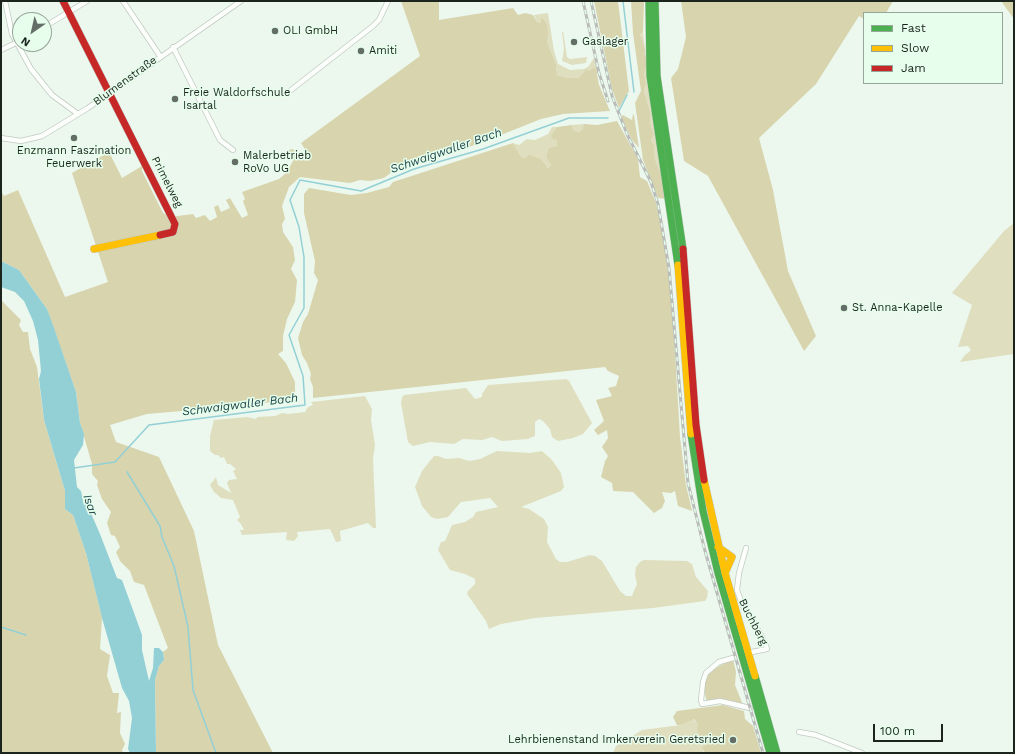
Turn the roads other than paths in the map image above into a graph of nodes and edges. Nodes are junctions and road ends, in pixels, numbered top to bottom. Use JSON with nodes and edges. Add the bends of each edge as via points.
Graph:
{"nodes":[{"id":1,"x":5,"y":1,"type":"edge"},
{"id":2,"x":63,"y":1,"type":"edge"},
{"id":3,"x":87,"y":1,"type":"edge"},
{"id":4,"x":123,"y":1,"type":"edge"},
{"id":5,"x":241,"y":1,"type":"edge"},
{"id":6,"x":388,"y":1,"type":"edge"},
{"id":7,"x":649,"y":1,"type":"edge"},
{"id":8,"x":655,"y":1,"type":"edge"},
{"id":9,"x":68,"y":12,"type":"junction"},
{"id":10,"x":52,"y":22,"type":"edge"},
{"id":11,"x":12,"y":34,"type":"edge"},
{"id":12,"x":12,"y":45,"type":"edge"},
{"id":13,"x":173,"y":47,"type":"junction"},
{"id":14,"x":1,"y":50,"type":"edge"},
{"id":15,"x":24,"y":52,"type":"edge"},
{"id":16,"x":160,"y":56,"type":"junction"},
{"id":17,"x":291,"y":90,"type":"dead end"},
{"id":18,"x":109,"y":93,"type":"junction"},
{"id":19,"x":78,"y":114,"type":"junction"},
{"id":20,"x":1,"y":138,"type":"edge"},
{"id":21,"x":233,"y":150,"type":"dead end"},
{"id":22,"x":94,"y":249,"type":"dead end"},
{"id":23,"x":718,"y":547,"type":"junction"},
{"id":24,"x":746,"y":548,"type":"dead end"},
{"id":25,"x":732,"y":557,"type":"junction"},
{"id":26,"x":742,"y":558,"type":"junction"},
{"id":27,"x":725,"y":573,"type":"junction"},
{"id":28,"x":752,"y":652,"type":"dead end"},
{"id":29,"x":733,"y":658,"type":"dead end"},
{"id":30,"x":755,"y":699,"type":"junction"},
{"id":31,"x":750,"y":708,"type":"junction"},
{"id":32,"x":760,"y":718,"type":"junction"},
{"id":33,"x":799,"y":732,"type":"dead end"},
{"id":34,"x":770,"y":753,"type":"edge"},
{"id":35,"x":777,"y":753,"type":"edge"},
{"id":36,"x":862,"y":753,"type":"edge"}],
"edges":[{"from":1,"to":11,"type":"street"},
{"from":2,"to":9,"type":"main road"},
{"from":3,"to":9,"type":"street"},
{"from":4,"to":16,"type":"street"},
{"from":5,"to":13,"type":"street","name":"Blumenstraße"},
{"from":6,"to":17,"type":"street","via":[[373,26]]},
{"from":7,"to":30,"type":"main road","via":[[650,76],[677,254],[690,427],[696,471],[718,573]]},
{"from":8,"to":23,"type":"main road","via":[[657,76],[684,254],[696,424],[707,497]]},
{"from":9,"to":10,"type":"street"},
{"from":9,"to":18,"type":"main road"},
{"from":12,"to":14,"type":"street"},
{"from":13,"to":16,"type":"street","name":"Blumenstraße"},
{"from":13,"to":21,"type":"street","via":[[220,140]]},
{"from":15,"to":19,"type":"street","via":[[36,78],[56,99]]},
{"from":16,"to":18,"type":"street","name":"Blumenstraße"},
{"from":18,"to":19,"type":"street","name":"Blumenstraße"},
{"from":18,"to":22,"type":"main road","name":"Primelweg","via":[[175,221],[175,229],[166,234]]},
{"from":19,"to":20,"type":"street","name":"Blumenstraße","via":[[36,138],[21,142]]},
{"from":23,"to":25,"type":"main road"},
{"from":23,"to":27,"type":"main road"},
{"from":24,"to":26,"type":"street","name":"Buchberg"},
{"from":25,"to":26,"type":"street"},
{"from":25,"to":27,"type":"main road"},
{"from":26,"to":28,"type":"street","name":"Buchberg","via":[[737,590],[767,649]]},
{"from":27,"to":35,"type":"main road"},
{"from":29,"to":31,"type":"street","via":[[719,662],[706,673],[702,704],[720,701]]},
{"from":30,"to":31,"type":"main road"},
{"from":30,"to":32,"type":"main road"},
{"from":31,"to":32,"type":"main road"},
{"from":32,"to":34,"type":"main road"},
{"from":33,"to":36,"type":"street","via":[[816,734]]}]}
